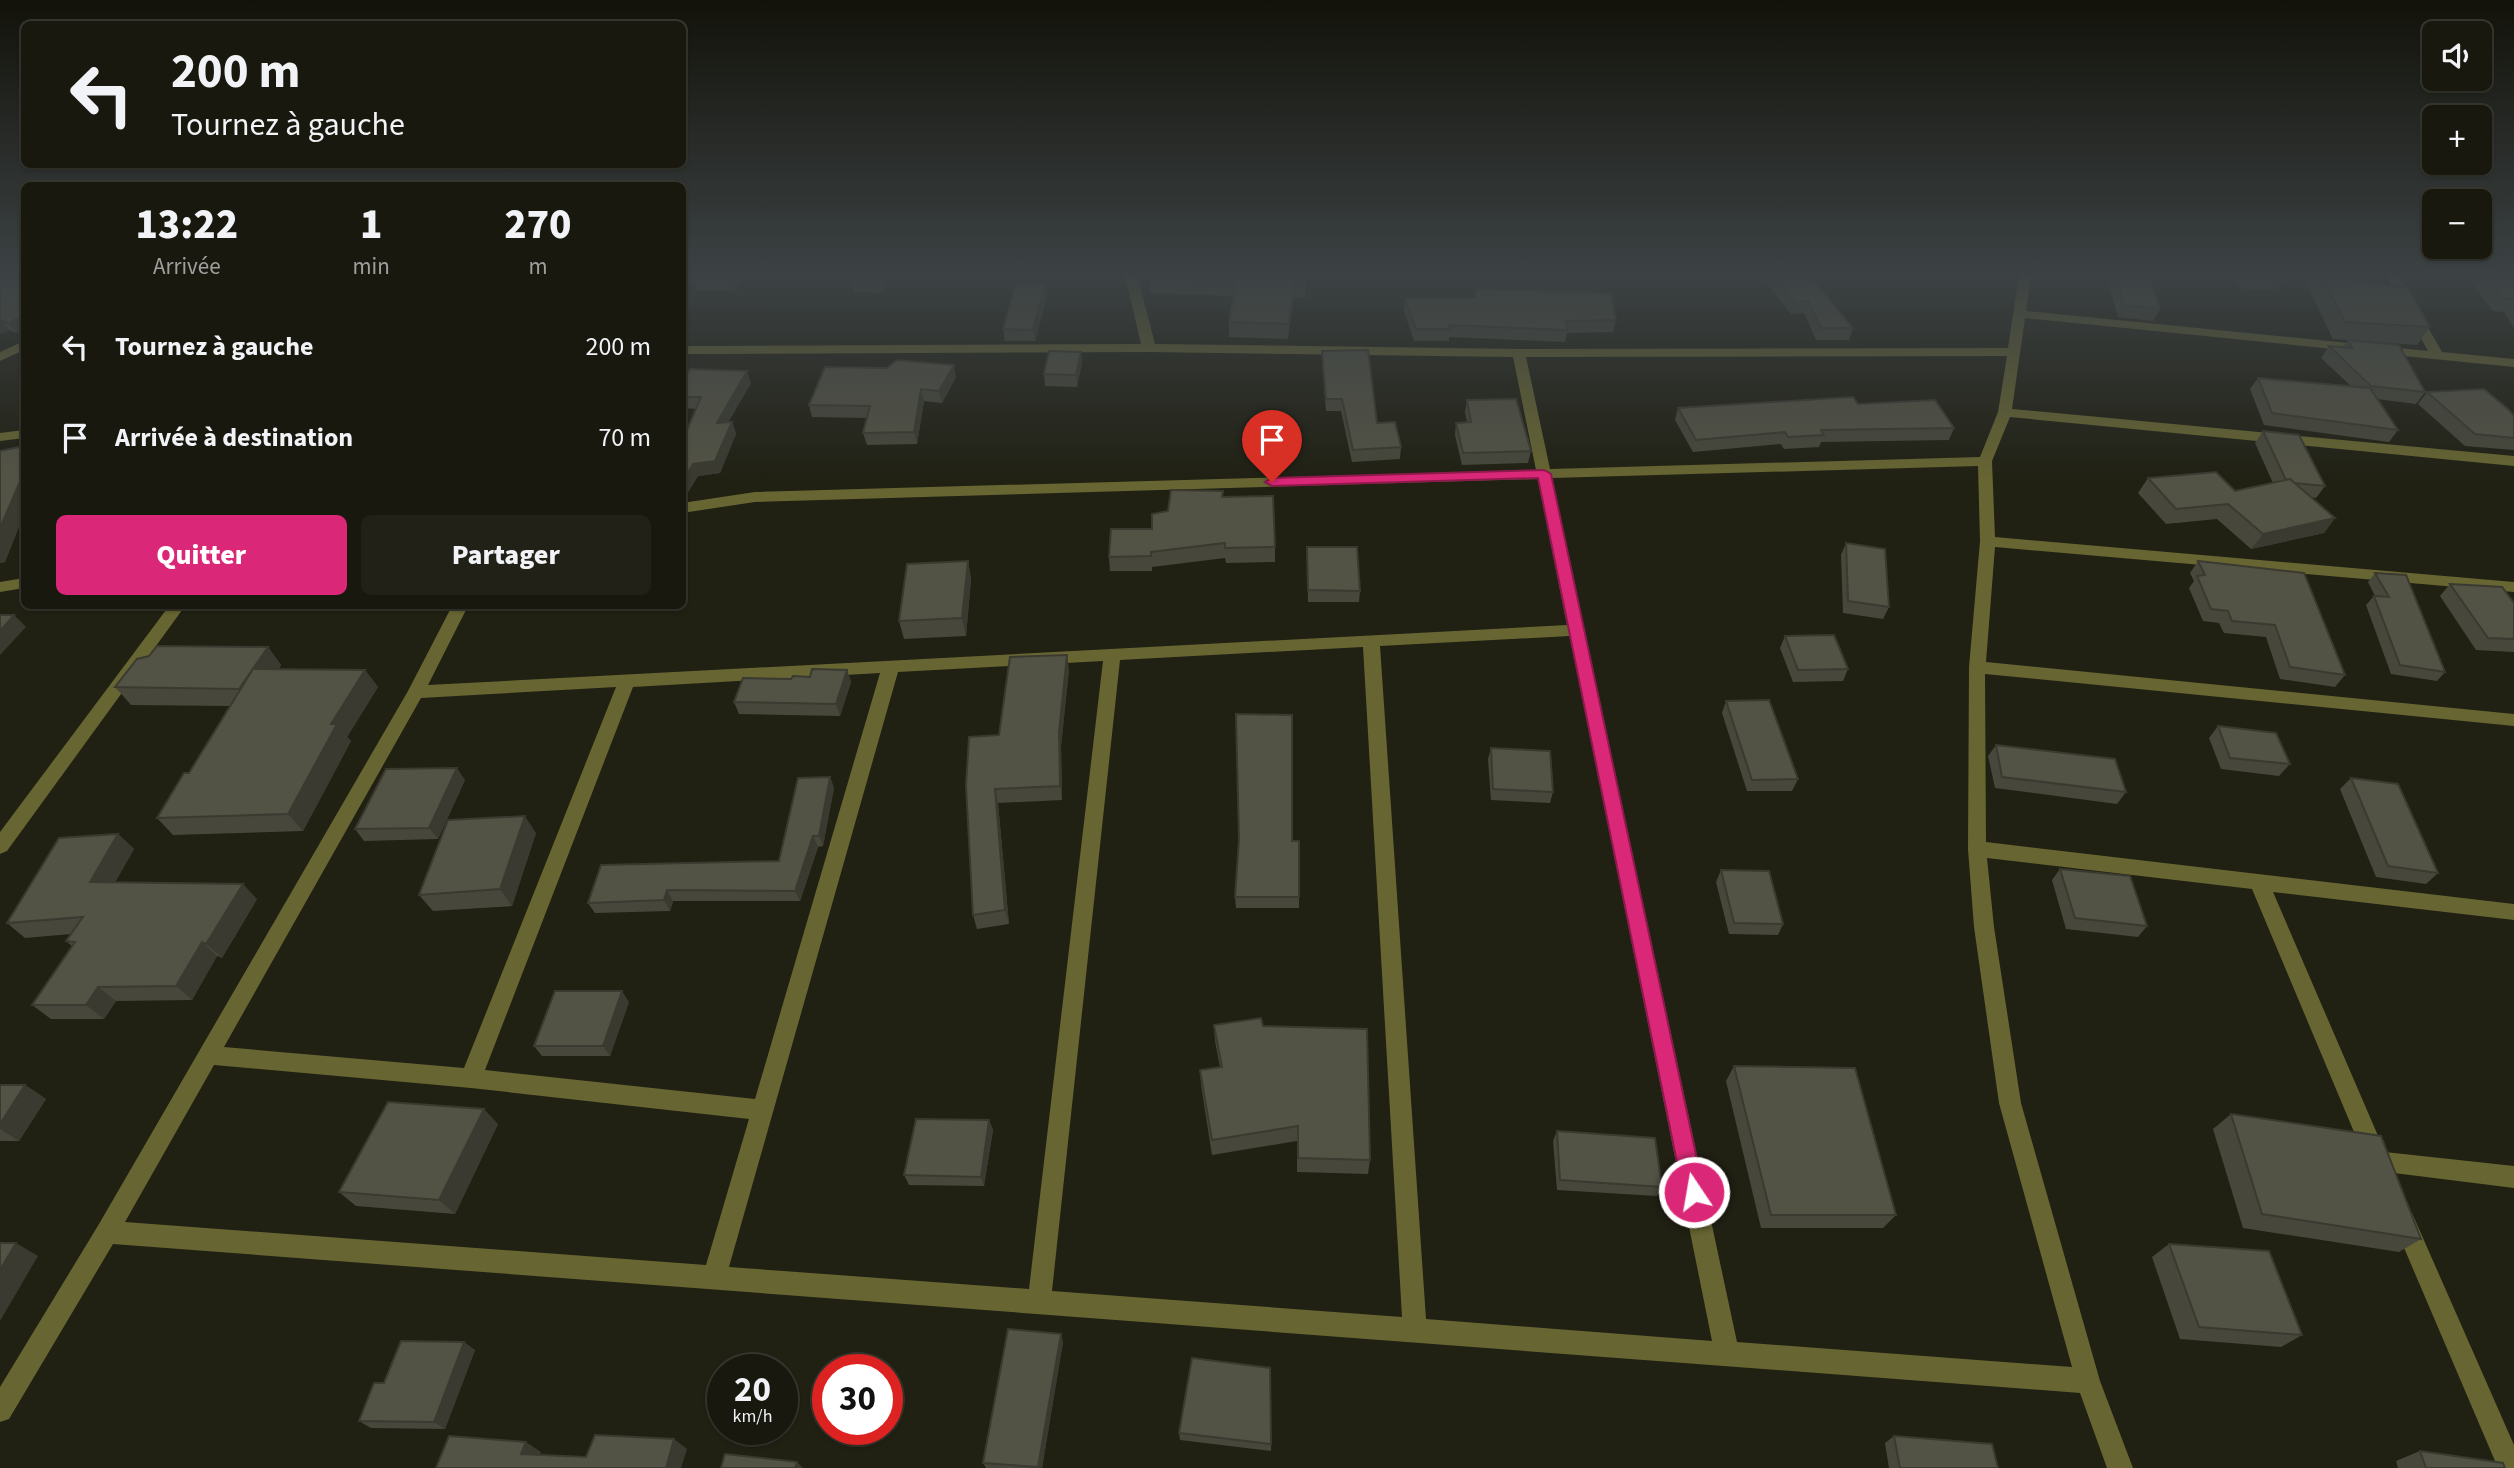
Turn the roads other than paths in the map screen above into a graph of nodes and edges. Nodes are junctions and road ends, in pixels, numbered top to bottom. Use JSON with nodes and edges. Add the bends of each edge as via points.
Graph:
{"nodes":[{"id":1,"x":1148,"y":344,"type":"edge"},
{"id":2,"x":2015,"y":344,"type":"edge"},
{"id":3,"x":2314,"y":344,"type":"edge"},
{"id":4,"x":2431,"y":344,"type":"edge"},
{"id":5,"x":21,"y":346,"type":"edge"},
{"id":6,"x":1149,"y":348,"type":"junction"},
{"id":7,"x":686,"y":350,"type":"edge"},
{"id":8,"x":2014,"y":352,"type":"junction"},
{"id":9,"x":1519,"y":353,"type":"junction"},
{"id":10,"x":0,"y":356,"type":"edge"},
{"id":11,"x":2438,"y":356,"type":"junction"},
{"id":12,"x":2514,"y":363,"type":"edge"},
{"id":13,"x":2005,"y":412,"type":"junction"},
{"id":14,"x":21,"y":434,"type":"edge"},
{"id":15,"x":0,"y":437,"type":"edge"},
{"id":16,"x":1985,"y":461,"type":"junction"},
{"id":17,"x":2514,"y":461,"type":"edge"},
{"id":18,"x":1544,"y":474,"type":"junction"},
{"id":19,"x":686,"y":508,"type":"edge"},
{"id":20,"x":1988,"y":541,"type":"junction"},
{"id":21,"x":21,"y":584,"type":"edge"},
{"id":22,"x":0,"y":587,"type":"edge"},
{"id":23,"x":2514,"y":587,"type":"edge"},
{"id":24,"x":175,"y":609,"type":"edge"},
{"id":25,"x":458,"y":609,"type":"edge"},
{"id":26,"x":1577,"y":630,"type":"junction"},
{"id":27,"x":1371,"y":641,"type":"junction"},
{"id":28,"x":1112,"y":655,"type":"junction"},
{"id":29,"x":891,"y":666,"type":"junction"},
{"id":30,"x":1977,"y":667,"type":"junction"},
{"id":31,"x":626,"y":681,"type":"junction"},
{"id":32,"x":416,"y":692,"type":"junction"},
{"id":33,"x":2514,"y":720,"type":"edge"},
{"id":34,"x":0,"y":846,"type":"edge"},
{"id":35,"x":1977,"y":849,"type":"junction"},
{"id":36,"x":2259,"y":882,"type":"junction"},
{"id":37,"x":2514,"y":912,"type":"edge"},
{"id":38,"x":208,"y":1055,"type":"junction"},
{"id":39,"x":471,"y":1078,"type":"junction"},
{"id":40,"x":763,"y":1110,"type":"junction"},
{"id":41,"x":2378,"y":1162,"type":"junction"},
{"id":42,"x":2514,"y":1177,"type":"edge"},
{"id":43,"x":107,"y":1231,"type":"junction"},
{"id":44,"x":714,"y":1277,"type":"junction"},
{"id":45,"x":1039,"y":1301,"type":"junction"},
{"id":46,"x":1415,"y":1330,"type":"junction"},
{"id":47,"x":1727,"y":1353,"type":"junction"},
{"id":48,"x":2088,"y":1381,"type":"junction"},
{"id":49,"x":0,"y":1410,"type":"edge"},
{"id":50,"x":2120,"y":1468,"type":"edge"},
{"id":51,"x":2511,"y":1468,"type":"edge"}],
"edges":[{"from":1,"to":6,"type":"street"},
{"from":2,"to":8,"type":"street"},
{"from":3,"to":11,"type":"street"},
{"from":4,"to":11,"type":"street"},
{"from":5,"to":10,"type":"street"},
{"from":6,"to":7,"type":"street"},
{"from":6,"to":9,"type":"street"},
{"from":8,"to":9,"type":"street"},
{"from":8,"to":13,"type":"street"},
{"from":9,"to":18,"type":"street"},
{"from":11,"to":12,"type":"street"},
{"from":13,"to":16,"type":"street"},
{"from":13,"to":17,"type":"street"},
{"from":14,"to":15,"type":"street"},
{"from":16,"to":18,"type":"street"},
{"from":16,"to":20,"type":"street"},
{"from":18,"to":19,"type":"street","via":[[755,497]]},
{"from":18,"to":26,"type":"street"},
{"from":20,"to":23,"type":"street"},
{"from":20,"to":30,"type":"street"},
{"from":21,"to":22,"type":"street"},
{"from":24,"to":34,"type":"street"},
{"from":25,"to":32,"type":"street"},
{"from":26,"to":27,"type":"street"},
{"from":26,"to":47,"type":"street"},
{"from":27,"to":28,"type":"street"},
{"from":27,"to":46,"type":"street"},
{"from":28,"to":29,"type":"street"},
{"from":28,"to":45,"type":"street"},
{"from":29,"to":31,"type":"street"},
{"from":29,"to":40,"type":"street"},
{"from":30,"to":33,"type":"street"},
{"from":30,"to":35,"type":"street"},
{"from":31,"to":32,"type":"street"},
{"from":31,"to":39,"type":"street"},
{"from":32,"to":38,"type":"street"},
{"from":35,"to":36,"type":"street"},
{"from":35,"to":48,"type":"street","via":[[2010,1103]]},
{"from":36,"to":37,"type":"street"},
{"from":36,"to":41,"type":"street"},
{"from":38,"to":39,"type":"street"},
{"from":38,"to":43,"type":"street"},
{"from":39,"to":40,"type":"street"},
{"from":40,"to":44,"type":"street"},
{"from":41,"to":42,"type":"street"},
{"from":41,"to":51,"type":"street"},
{"from":43,"to":44,"type":"street"},
{"from":43,"to":49,"type":"street"},
{"from":44,"to":45,"type":"street"},
{"from":45,"to":46,"type":"street"},
{"from":46,"to":47,"type":"street"},
{"from":47,"to":48,"type":"street"},
{"from":48,"to":50,"type":"street"}]}
